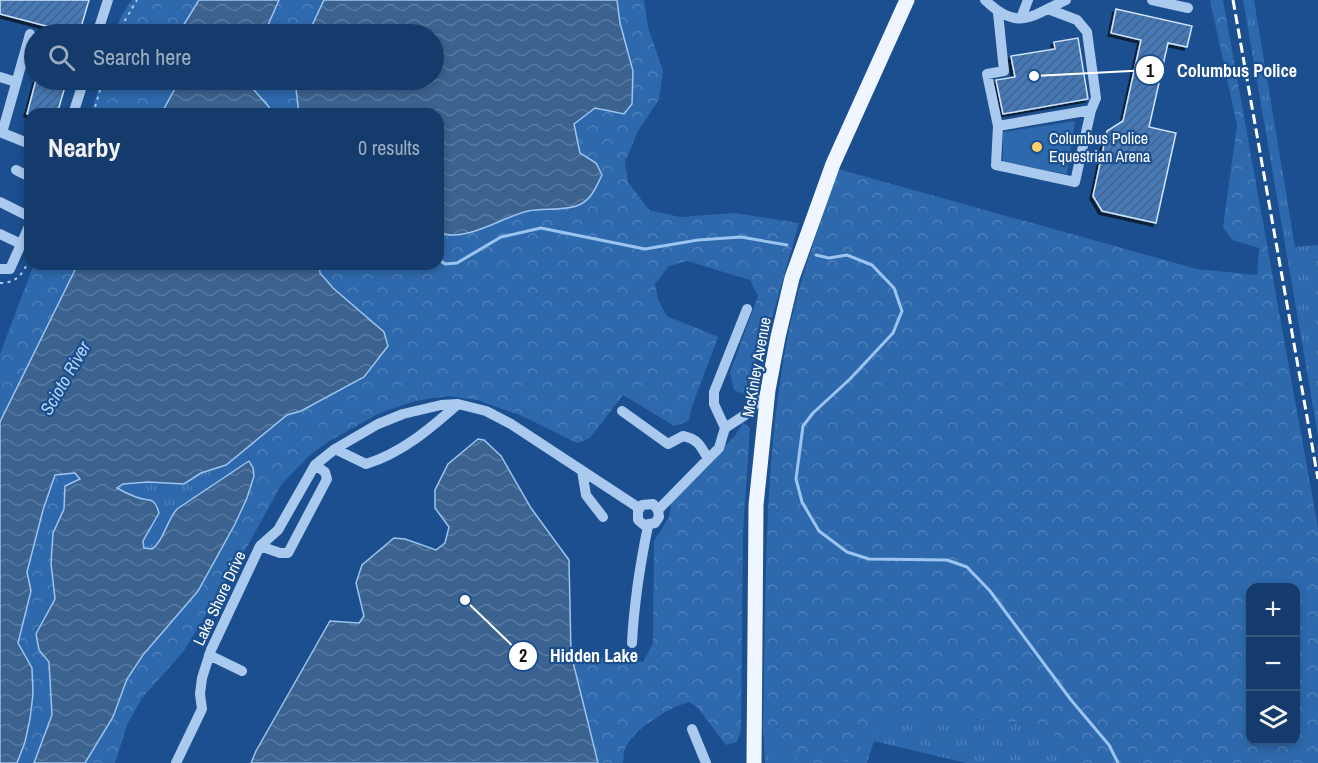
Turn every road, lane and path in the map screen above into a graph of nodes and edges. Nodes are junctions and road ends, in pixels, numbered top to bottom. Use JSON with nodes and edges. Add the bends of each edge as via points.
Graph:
{"nodes":[{"id":1,"x":108,"y":0,"type":"edge"},
{"id":2,"x":137,"y":0,"type":"edge"},
{"id":3,"x":907,"y":0,"type":"edge"},
{"id":4,"x":985,"y":0,"type":"edge"},
{"id":5,"x":1028,"y":0,"type":"edge"},
{"id":6,"x":1066,"y":0,"type":"edge"},
{"id":7,"x":1152,"y":0,"type":"edge"},
{"id":8,"x":1188,"y":8,"type":"dead end"},
{"id":9,"x":1048,"y":9,"type":"junction"},
{"id":10,"x":998,"y":13,"type":"junction"},
{"id":11,"x":1021,"y":18,"type":"junction"},
{"id":12,"x":100,"y":24,"type":"edge"},
{"id":13,"x":123,"y":24,"type":"edge"},
{"id":14,"x":24,"y":55,"type":"edge"},
{"id":15,"x":0,"y":77,"type":"edge"},
{"id":16,"x":16,"y":82,"type":"junction"},
{"id":17,"x":81,"y":90,"type":"edge"},
{"id":18,"x":100,"y":90,"type":"edge"},
{"id":19,"x":75,"y":108,"type":"edge"},
{"id":20,"x":95,"y":108,"type":"edge"},
{"id":21,"x":1091,"y":110,"type":"junction"},
{"id":22,"x":998,"y":126,"type":"junction"},
{"id":23,"x":1,"y":133,"type":"edge"},
{"id":24,"x":24,"y":142,"type":"edge"},
{"id":25,"x":16,"y":170,"type":"dead end"},
{"id":26,"x":24,"y":174,"type":"edge"},
{"id":27,"x":0,"y":202,"type":"edge"},
{"id":28,"x":24,"y":214,"type":"edge"},
{"id":29,"x":0,"y":234,"type":"edge"},
{"id":30,"x":24,"y":237,"type":"edge"},
{"id":31,"x":21,"y":244,"type":"junction"},
{"id":32,"x":0,"y":269,"type":"edge"},
{"id":33,"x":747,"y":309,"type":"dead end"},
{"id":34,"x":768,"y":390,"type":"junction"},
{"id":35,"x":458,"y":404,"type":"junction"},
{"id":36,"x":622,"y":411,"type":"dead end"},
{"id":37,"x":725,"y":428,"type":"junction"},
{"id":38,"x":335,"y":449,"type":"junction"},
{"id":39,"x":708,"y":459,"type":"junction"},
{"id":40,"x":315,"y":465,"type":"junction"},
{"id":41,"x":582,"y":471,"type":"junction"},
{"id":42,"x":639,"y":508,"type":"junction"},
{"id":43,"x":658,"y":510,"type":"junction"},
{"id":44,"x":603,"y":517,"type":"dead end"},
{"id":45,"x":648,"y":526,"type":"junction"},
{"id":46,"x":260,"y":546,"type":"junction"},
{"id":47,"x":632,"y":643,"type":"dead end"},
{"id":48,"x":209,"y":655,"type":"junction"},
{"id":49,"x":242,"y":671,"type":"dead end"},
{"id":50,"x":692,"y":729,"type":"dead end"},
{"id":51,"x":176,"y":763,"type":"edge"},
{"id":52,"x":706,"y":763,"type":"edge"},
{"id":53,"x":754,"y":763,"type":"edge"}],
"edges":[{"from":1,"to":12,"type":"street"},
{"from":2,"to":13,"type":"path"},
{"from":3,"to":34,"type":"main road","name":"McKinley Avenue","via":[[833,164],[796,268]]},
{"from":4,"to":10,"type":"street"},
{"from":5,"to":11,"type":"street"},
{"from":6,"to":9,"type":"street"},
{"from":7,"to":8,"type":"street"},
{"from":9,"to":11,"type":"street","via":[[1034,17]]},
{"from":9,"to":21,"type":"street","via":[[1077,20],[1087,32],[1096,98]]},
{"from":10,"to":11,"type":"street"},
{"from":10,"to":22,"type":"street","via":[[1004,71],[987,74]]},
{"from":14,"to":16,"type":"street"},
{"from":15,"to":16,"type":"street"},
{"from":16,"to":23,"type":"street"},
{"from":17,"to":19,"type":"street"},
{"from":18,"to":20,"type":"path"},
{"from":21,"to":22,"type":"street"},
{"from":21,"to":22,"type":"street","via":[[1075,182],[996,165]]},
{"from":23,"to":24,"type":"street"},
{"from":25,"to":26,"type":"street"},
{"from":27,"to":28,"type":"street"},
{"from":29,"to":31,"type":"street"},
{"from":30,"to":31,"type":"street"},
{"from":31,"to":32,"type":"street","via":[[10,269]]},
{"from":33,"to":37,"type":"street","via":[[714,392],[714,404]]},
{"from":34,"to":37,"type":"street","via":[[745,415]]},
{"from":34,"to":53,"type":"main road","name":"McKinley Avenue","via":[[756,505]]},
{"from":35,"to":38,"type":"street","name":"Lake Shore Drive","via":[[428,406],[403,414]]},
{"from":35,"to":38,"type":"street","via":[[409,444],[377,461],[366,464]]},
{"from":35,"to":41,"type":"street","name":"Lake Shore Drive","via":[[511,423]]},
{"from":36,"to":39,"type":"street","via":[[668,444],[683,435],[691,437],[699,442]]},
{"from":37,"to":39,"type":"street","via":[[719,448]]},
{"from":38,"to":40,"type":"street","name":"Lake Shore Drive"},
{"from":39,"to":43,"type":"street"},
{"from":40,"to":46,"type":"street","name":"Lake Shore Drive","via":[[278,530]]},
{"from":40,"to":46,"type":"street","via":[[325,472],[327,479],[288,553]]},
{"from":41,"to":42,"type":"street","name":"Lake Shore Drive"},
{"from":41,"to":44,"type":"street","via":[[586,495]]},
{"from":42,"to":43,"type":"street","name":"Lake Shore Drive","via":[[650,503]]},
{"from":42,"to":45,"type":"street","via":[[638,520]]},
{"from":43,"to":45,"type":"street","via":[[658,521]]},
{"from":45,"to":47,"type":"street"},
{"from":46,"to":48,"type":"street","name":"Lake Shore Drive"},
{"from":48,"to":49,"type":"street"},
{"from":48,"to":51,"type":"street","name":"Lake Shore Drive","via":[[202,678],[202,709]]},
{"from":50,"to":52,"type":"street"}]}
